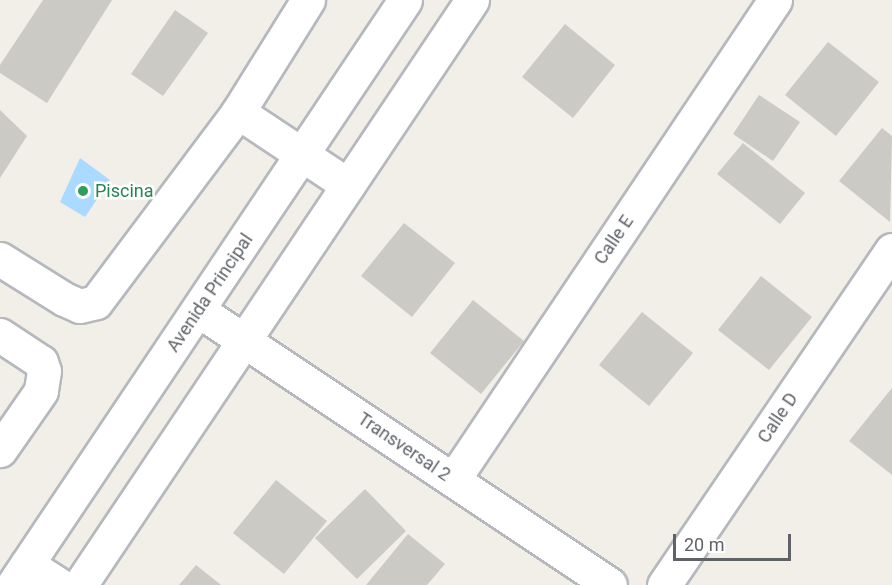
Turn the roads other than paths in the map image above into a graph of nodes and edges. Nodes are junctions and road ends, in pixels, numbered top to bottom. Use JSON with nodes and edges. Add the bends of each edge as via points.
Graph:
{"nodes":[{"id":1,"x":308,"y":0,"type":"edge"},
{"id":2,"x":405,"y":0,"type":"edge"},
{"id":3,"x":472,"y":0,"type":"edge"},
{"id":4,"x":775,"y":0,"type":"edge"},
{"id":5,"x":238,"y":112,"type":"junction"},
{"id":6,"x":302,"y":155,"type":"junction"},
{"id":7,"x":348,"y":185,"type":"junction"},
{"id":8,"x":892,"y":250,"type":"edge"},
{"id":9,"x":0,"y":259,"type":"edge"},
{"id":10,"x":198,"y":310,"type":"junction"},
{"id":11,"x":0,"y":335,"type":"edge"},
{"id":12,"x":244,"y":340,"type":"junction"},
{"id":13,"x":0,"y":450,"type":"edge"},
{"id":14,"x":453,"y":480,"type":"junction"},
{"id":15,"x":20,"y":574,"type":"edge"},
{"id":16,"x":59,"y":585,"type":"edge"},
{"id":17,"x":80,"y":585,"type":"edge"},
{"id":18,"x":610,"y":585,"type":"edge"},
{"id":19,"x":664,"y":585,"type":"edge"}],
"edges":[{"from":1,"to":5,"type":"street"},
{"from":2,"to":6,"type":"street","name":"Avenida Principal"},
{"from":3,"to":7,"type":"street"},
{"from":4,"to":14,"type":"street","name":"Calle E"},
{"from":5,"to":6,"type":"street"},
{"from":5,"to":9,"type":"street","via":[[96,302],[80,306],[64,299]]},
{"from":6,"to":7,"type":"street"},
{"from":6,"to":10,"type":"street","name":"Avenida Principal"},
{"from":7,"to":12,"type":"street"},
{"from":8,"to":19,"type":"street","name":"Calle D"},
{"from":10,"to":12,"type":"street","name":"Transversal 2"},
{"from":10,"to":15,"type":"street","name":"Avenida Principal"},
{"from":11,"to":13,"type":"street","via":[[41,362],[44,371],[41,391]]},
{"from":12,"to":14,"type":"street","name":"Transversal 2"},
{"from":12,"to":17,"type":"street"},
{"from":14,"to":18,"type":"street","name":"Transversal 2"},
{"from":15,"to":16,"type":"street"}]}
